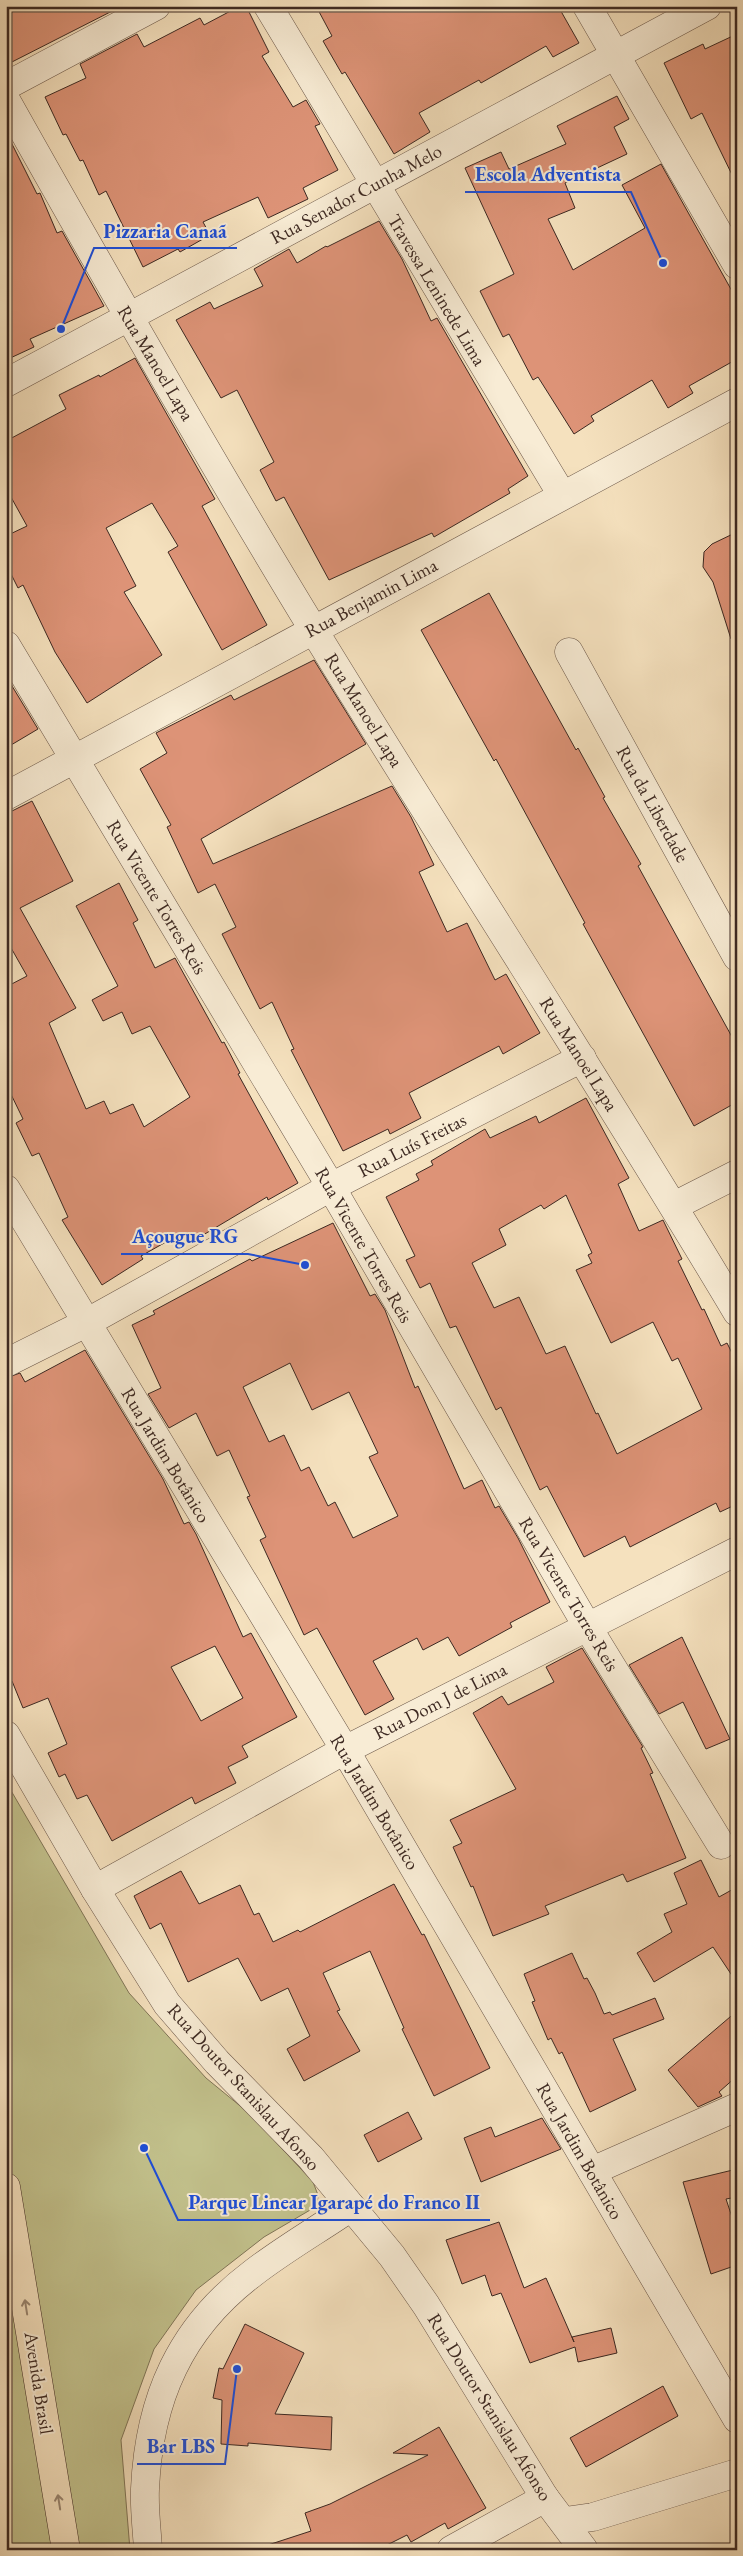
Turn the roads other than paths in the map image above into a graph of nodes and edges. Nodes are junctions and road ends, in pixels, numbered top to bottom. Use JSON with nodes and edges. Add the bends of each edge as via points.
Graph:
{"nodes":[{"id":1,"x":156,"y":6,"type":"edge"},
{"id":2,"x":268,"y":6,"type":"edge"},
{"id":3,"x":586,"y":6,"type":"edge"},
{"id":4,"x":707,"y":6,"type":"edge"},
{"id":5,"x":614,"y":57,"type":"junction"},
{"id":6,"x":6,"y":86,"type":"edge"},
{"id":7,"x":6,"y":100,"type":"edge"},
{"id":8,"x":374,"y":186,"type":"junction"},
{"id":9,"x":737,"y":265,"type":"edge"},
{"id":10,"x":128,"y":318,"type":"junction"},
{"id":11,"x":6,"y":383,"type":"edge"},
{"id":12,"x":737,"y":402,"type":"edge"},
{"id":13,"x":562,"y":495,"type":"junction"},
{"id":14,"x":314,"y":629,"type":"junction"},
{"id":15,"x":6,"y":645,"type":"edge"},
{"id":16,"x":569,"y":652,"type":"dead end"},
{"id":17,"x":75,"y":759,"type":"junction"},
{"id":18,"x":6,"y":796,"type":"edge"},
{"id":19,"x":737,"y":957,"type":"edge"},
{"id":20,"x":582,"y":1058,"type":"junction"},
{"id":21,"x":737,"y":1174,"type":"edge"},
{"id":22,"x":331,"y":1187,"type":"junction"},
{"id":23,"x":6,"y":1188,"type":"edge"},
{"id":24,"x":674,"y":1206,"type":"junction"},
{"id":25,"x":737,"y":1312,"type":"edge"},
{"id":26,"x":86,"y":1323,"type":"junction"},
{"id":27,"x":6,"y":1363,"type":"edge"},
{"id":28,"x":737,"y":1551,"type":"edge"},
{"id":29,"x":587,"y":1626,"type":"junction"},
{"id":30,"x":6,"y":1735,"type":"edge"},
{"id":31,"x":345,"y":1750,"type":"junction"},
{"id":32,"x":721,"y":1845,"type":"dead end"},
{"id":33,"x":95,"y":1890,"type":"junction"},
{"id":34,"x":737,"y":2107,"type":"edge"},
{"id":35,"x":592,"y":2171,"type":"junction"},
{"id":36,"x":6,"y":2187,"type":"edge"},
{"id":37,"x":351,"y":2207,"type":"junction"},
{"id":38,"x":737,"y":2420,"type":"edge"},
{"id":39,"x":737,"y":2473,"type":"edge"},
{"id":40,"x":546,"y":2498,"type":"junction"},
{"id":41,"x":565,"y":2521,"type":"junction"},
{"id":42,"x":66,"y":2550,"type":"edge"},
{"id":43,"x":148,"y":2550,"type":"edge"},
{"id":44,"x":450,"y":2550,"type":"edge"},
{"id":45,"x":584,"y":2550,"type":"edge"}],
"edges":[{"from":1,"to":6,"type":"street"},
{"from":2,"to":8,"type":"street","name":"Travessa Leninede Lima"},
{"from":3,"to":5,"type":"street"},
{"from":4,"to":5,"type":"street","name":"Rua Senador Cunha Melo"},
{"from":5,"to":8,"type":"street","name":"Rua Senador Cunha Melo"},
{"from":5,"to":9,"type":"street"},
{"from":7,"to":10,"type":"street","name":"Rua Manoel Lapa"},
{"from":8,"to":10,"type":"street","name":"Rua Senador Cunha Melo"},
{"from":8,"to":13,"type":"street","name":"Travessa Leninede Lima"},
{"from":10,"to":11,"type":"street","name":"Rua Senador Cunha Melo"},
{"from":10,"to":14,"type":"street","name":"Rua Manoel Lapa"},
{"from":12,"to":13,"type":"street","name":"Rua Benjamin Lima"},
{"from":13,"to":14,"type":"street","name":"Rua Benjamin Lima"},
{"from":14,"to":17,"type":"street","name":"Rua Benjamin Lima"},
{"from":14,"to":20,"type":"street","name":"Rua Manoel Lapa"},
{"from":15,"to":17,"type":"street","name":"Rua Vicente Torres Reis"},
{"from":16,"to":19,"type":"street","name":"Rua da Liberdade"},
{"from":17,"to":18,"type":"street","name":"Rua Benjamin Lima"},
{"from":17,"to":22,"type":"street","name":"Rua Vicente Torres Reis"},
{"from":20,"to":22,"type":"street","name":"Rua Luís Freitas"},
{"from":20,"to":24,"type":"street","name":"Rua Manoel Lapa"},
{"from":21,"to":24,"type":"street"},
{"from":22,"to":26,"type":"street","name":"Rua Luís Freitas"},
{"from":22,"to":29,"type":"street","name":"Rua Vicente Torres Reis"},
{"from":23,"to":26,"type":"street","name":"Rua Jardim Botânico"},
{"from":24,"to":25,"type":"street","name":"Rua Manoel Lapa"},
{"from":26,"to":27,"type":"street","name":"Rua Luís Freitas"},
{"from":26,"to":31,"type":"street","name":"Rua Jardim Botânico"},
{"from":28,"to":29,"type":"street","name":"Rua Dom J de Lima"},
{"from":29,"to":31,"type":"street","name":"Rua Dom J de Lima"},
{"from":29,"to":32,"type":"street","name":"Rua Vicente Torres Reis"},
{"from":30,"to":33,"type":"street","name":"Rua Doutor Stanislau Afonso"},
{"from":31,"to":33,"type":"street","name":"Rua Dom J de Lima"},
{"from":31,"to":35,"type":"street","name":"Rua Jardim Botânico"},
{"from":33,"to":37,"type":"street","name":"Rua Doutor Stanislau Afonso","via":[[167,2004],[217,2062],[311,2158]]},
{"from":34,"to":35,"type":"street"},
{"from":35,"to":38,"type":"street","name":"Rua Jardim Botânico"},
{"from":42,"to":36,"type":"highway","name":"Avenida Brasil","one_way":true},
{"from":37,"to":40,"type":"street","name":"Rua Doutor Stanislau Afonso","via":[[392,2256],[426,2306]]},
{"from":37,"to":43,"type":"street","via":[[253,2273],[217,2304],[190,2336],[164,2384],[150,2431],[145,2490]]},
{"from":39,"to":41,"type":"street","via":[[593,2516]]},
{"from":40,"to":41,"type":"street","name":"Rua Doutor Stanislau Afonso"},
{"from":40,"to":44,"type":"street"},
{"from":41,"to":45,"type":"street","name":"Rua Doutor Stanislau Afonso"}]}
